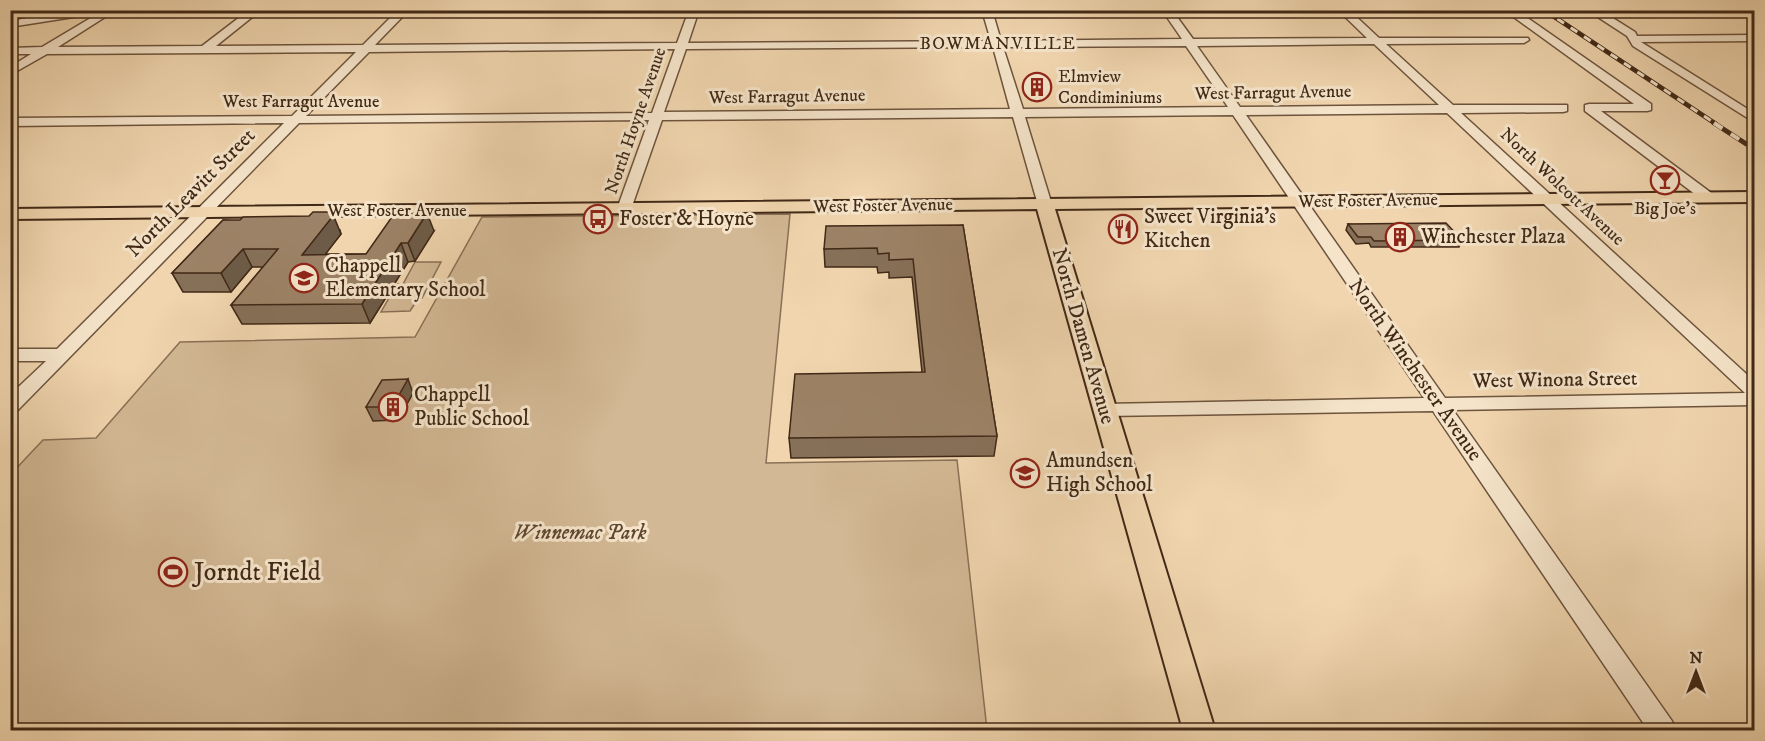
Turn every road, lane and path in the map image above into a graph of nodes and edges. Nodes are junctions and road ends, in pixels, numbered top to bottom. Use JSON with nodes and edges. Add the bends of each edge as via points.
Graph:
{"nodes":[{"id":1,"x":99,"y":10,"type":"edge"},
{"id":2,"x":111,"y":10,"type":"edge"},
{"id":3,"x":256,"y":10,"type":"edge"},
{"id":4,"x":404,"y":10,"type":"edge"},
{"id":5,"x":694,"y":10,"type":"edge"},
{"id":6,"x":987,"y":10,"type":"edge"},
{"id":7,"x":1167,"y":10,"type":"edge"},
{"id":8,"x":1343,"y":10,"type":"edge"},
{"id":9,"x":1509,"y":10,"type":"edge"},
{"id":10,"x":1592,"y":10,"type":"edge"},
{"id":11,"x":10,"y":24,"type":"edge"},
{"id":12,"x":1755,"y":38,"type":"edge"},
{"id":13,"x":1634,"y":39,"type":"junction"},
{"id":14,"x":1524,"y":40,"type":"dead end"},
{"id":15,"x":1376,"y":41,"type":"junction"},
{"id":16,"x":1189,"y":43,"type":"junction"},
{"id":17,"x":997,"y":44,"type":"junction"},
{"id":18,"x":681,"y":46,"type":"junction"},
{"id":19,"x":366,"y":49,"type":"junction"},
{"id":20,"x":204,"y":50,"type":"junction"},
{"id":21,"x":10,"y":51,"type":"edge"},
{"id":22,"x":45,"y":51,"type":"junction"},
{"id":23,"x":10,"y":72,"type":"edge"},
{"id":24,"x":1755,"y":106,"type":"edge"},
{"id":25,"x":1736,"y":107,"type":"junction"},
{"id":26,"x":1563,"y":108,"type":"dead end"},
{"id":27,"x":1449,"y":109,"type":"junction"},
{"id":28,"x":1236,"y":111,"type":"junction"},
{"id":29,"x":1017,"y":113,"type":"junction"},
{"id":30,"x":656,"y":116,"type":"junction"},
{"id":31,"x":1755,"y":118,"type":"edge"},
{"id":32,"x":295,"y":120,"type":"junction"},
{"id":33,"x":10,"y":122,"type":"edge"},
{"id":34,"x":1755,"y":197,"type":"edge"},
{"id":35,"x":1709,"y":198,"type":"junction"},
{"id":36,"x":1546,"y":200,"type":"junction"},
{"id":37,"x":1299,"y":202,"type":"junction"},
{"id":38,"x":1045,"y":205,"type":"junction"},
{"id":39,"x":624,"y":209,"type":"junction"},
{"id":40,"x":203,"y":212,"type":"junction"},
{"id":41,"x":10,"y":214,"type":"edge"},
{"id":42,"x":10,"y":355,"type":"edge"},
{"id":43,"x":62,"y":355,"type":"junction"},
{"id":44,"x":1755,"y":391,"type":"edge"},
{"id":45,"x":1755,"y":399,"type":"edge"},
{"id":46,"x":1438,"y":404,"type":"junction"},
{"id":47,"x":10,"y":407,"type":"edge"},
{"id":48,"x":1105,"y":410,"type":"junction"},
{"id":49,"x":1199,"y":730,"type":"edge"},
{"id":50,"x":1663,"y":730,"type":"edge"}],
"edges":[{"from":1,"to":11,"type":"street"},
{"from":2,"to":22,"type":"street"},
{"from":3,"to":20,"type":"street"},
{"from":4,"to":19,"type":"street","name":"North Leavitt Street"},
{"from":5,"to":18,"type":"street","name":"North Hoyne Avenue"},
{"from":6,"to":17,"type":"street","name":"North Damen Avenue"},
{"from":7,"to":16,"type":"street","name":"North Winchester Avenue"},
{"from":8,"to":15,"type":"street","name":"North Wolcott Avenue"},
{"from":9,"to":35,"type":"street","via":[[1647,107],[1589,108]]},
{"from":10,"to":13,"type":"street"},
{"from":12,"to":13,"type":"street"},
{"from":13,"to":25,"type":"street"},
{"from":14,"to":15,"type":"street"},
{"from":15,"to":16,"type":"street"},
{"from":15,"to":27,"type":"street","name":"North Wolcott Avenue"},
{"from":16,"to":17,"type":"street"},
{"from":16,"to":28,"type":"street","name":"North Winchester Avenue"},
{"from":17,"to":18,"type":"street"},
{"from":17,"to":29,"type":"street","name":"North Damen Avenue"},
{"from":18,"to":19,"type":"street"},
{"from":18,"to":30,"type":"street","name":"North Hoyne Avenue"},
{"from":19,"to":20,"type":"street"},
{"from":19,"to":32,"type":"street","name":"North Leavitt Street"},
{"from":20,"to":22,"type":"street"},
{"from":21,"to":22,"type":"street"},
{"from":22,"to":23,"type":"street"},
{"from":24,"to":25,"type":"street"},
{"from":25,"to":31,"type":"street"},
{"from":26,"to":27,"type":"street","name":"West Farragut Avenue"},
{"from":27,"to":28,"type":"street","name":"West Farragut Avenue"},
{"from":27,"to":36,"type":"street","name":"North Wolcott Avenue"},
{"from":28,"to":29,"type":"street","name":"West Farragut Avenue"},
{"from":28,"to":37,"type":"street","name":"North Winchester Avenue"},
{"from":29,"to":30,"type":"street","name":"West Farragut Avenue"},
{"from":29,"to":38,"type":"street","name":"North Damen Avenue"},
{"from":30,"to":32,"type":"street","name":"West Farragut Avenue"},
{"from":30,"to":39,"type":"street","name":"North Hoyne Avenue"},
{"from":32,"to":33,"type":"street","name":"West Farragut Avenue"},
{"from":32,"to":40,"type":"street","name":"North Leavitt Street"},
{"from":34,"to":35,"type":"main road","name":"West Foster Avenue"},
{"from":35,"to":36,"type":"main road","name":"West Foster Avenue"},
{"from":36,"to":37,"type":"main road","name":"West Foster Avenue"},
{"from":36,"to":44,"type":"street","name":"North Wolcott Avenue"},
{"from":37,"to":38,"type":"main road","name":"West Foster Avenue"},
{"from":37,"to":46,"type":"street","name":"North Winchester Avenue"},
{"from":38,"to":39,"type":"main road","name":"West Foster Avenue"},
{"from":38,"to":48,"type":"main road","name":"North Damen Avenue"},
{"from":39,"to":40,"type":"main road","name":"West Foster Avenue"},
{"from":40,"to":41,"type":"main road","name":"West Foster Avenue"},
{"from":40,"to":43,"type":"street","name":"North Leavitt Street"},
{"from":42,"to":43,"type":"street"},
{"from":43,"to":47,"type":"street","name":"North Leavitt Street"},
{"from":45,"to":46,"type":"street","name":"West Winona Street"},
{"from":46,"to":48,"type":"street","name":"West Winona Street"},
{"from":46,"to":50,"type":"street","name":"North Winchester Avenue"},
{"from":48,"to":49,"type":"main road","name":"North Damen Avenue"}]}
